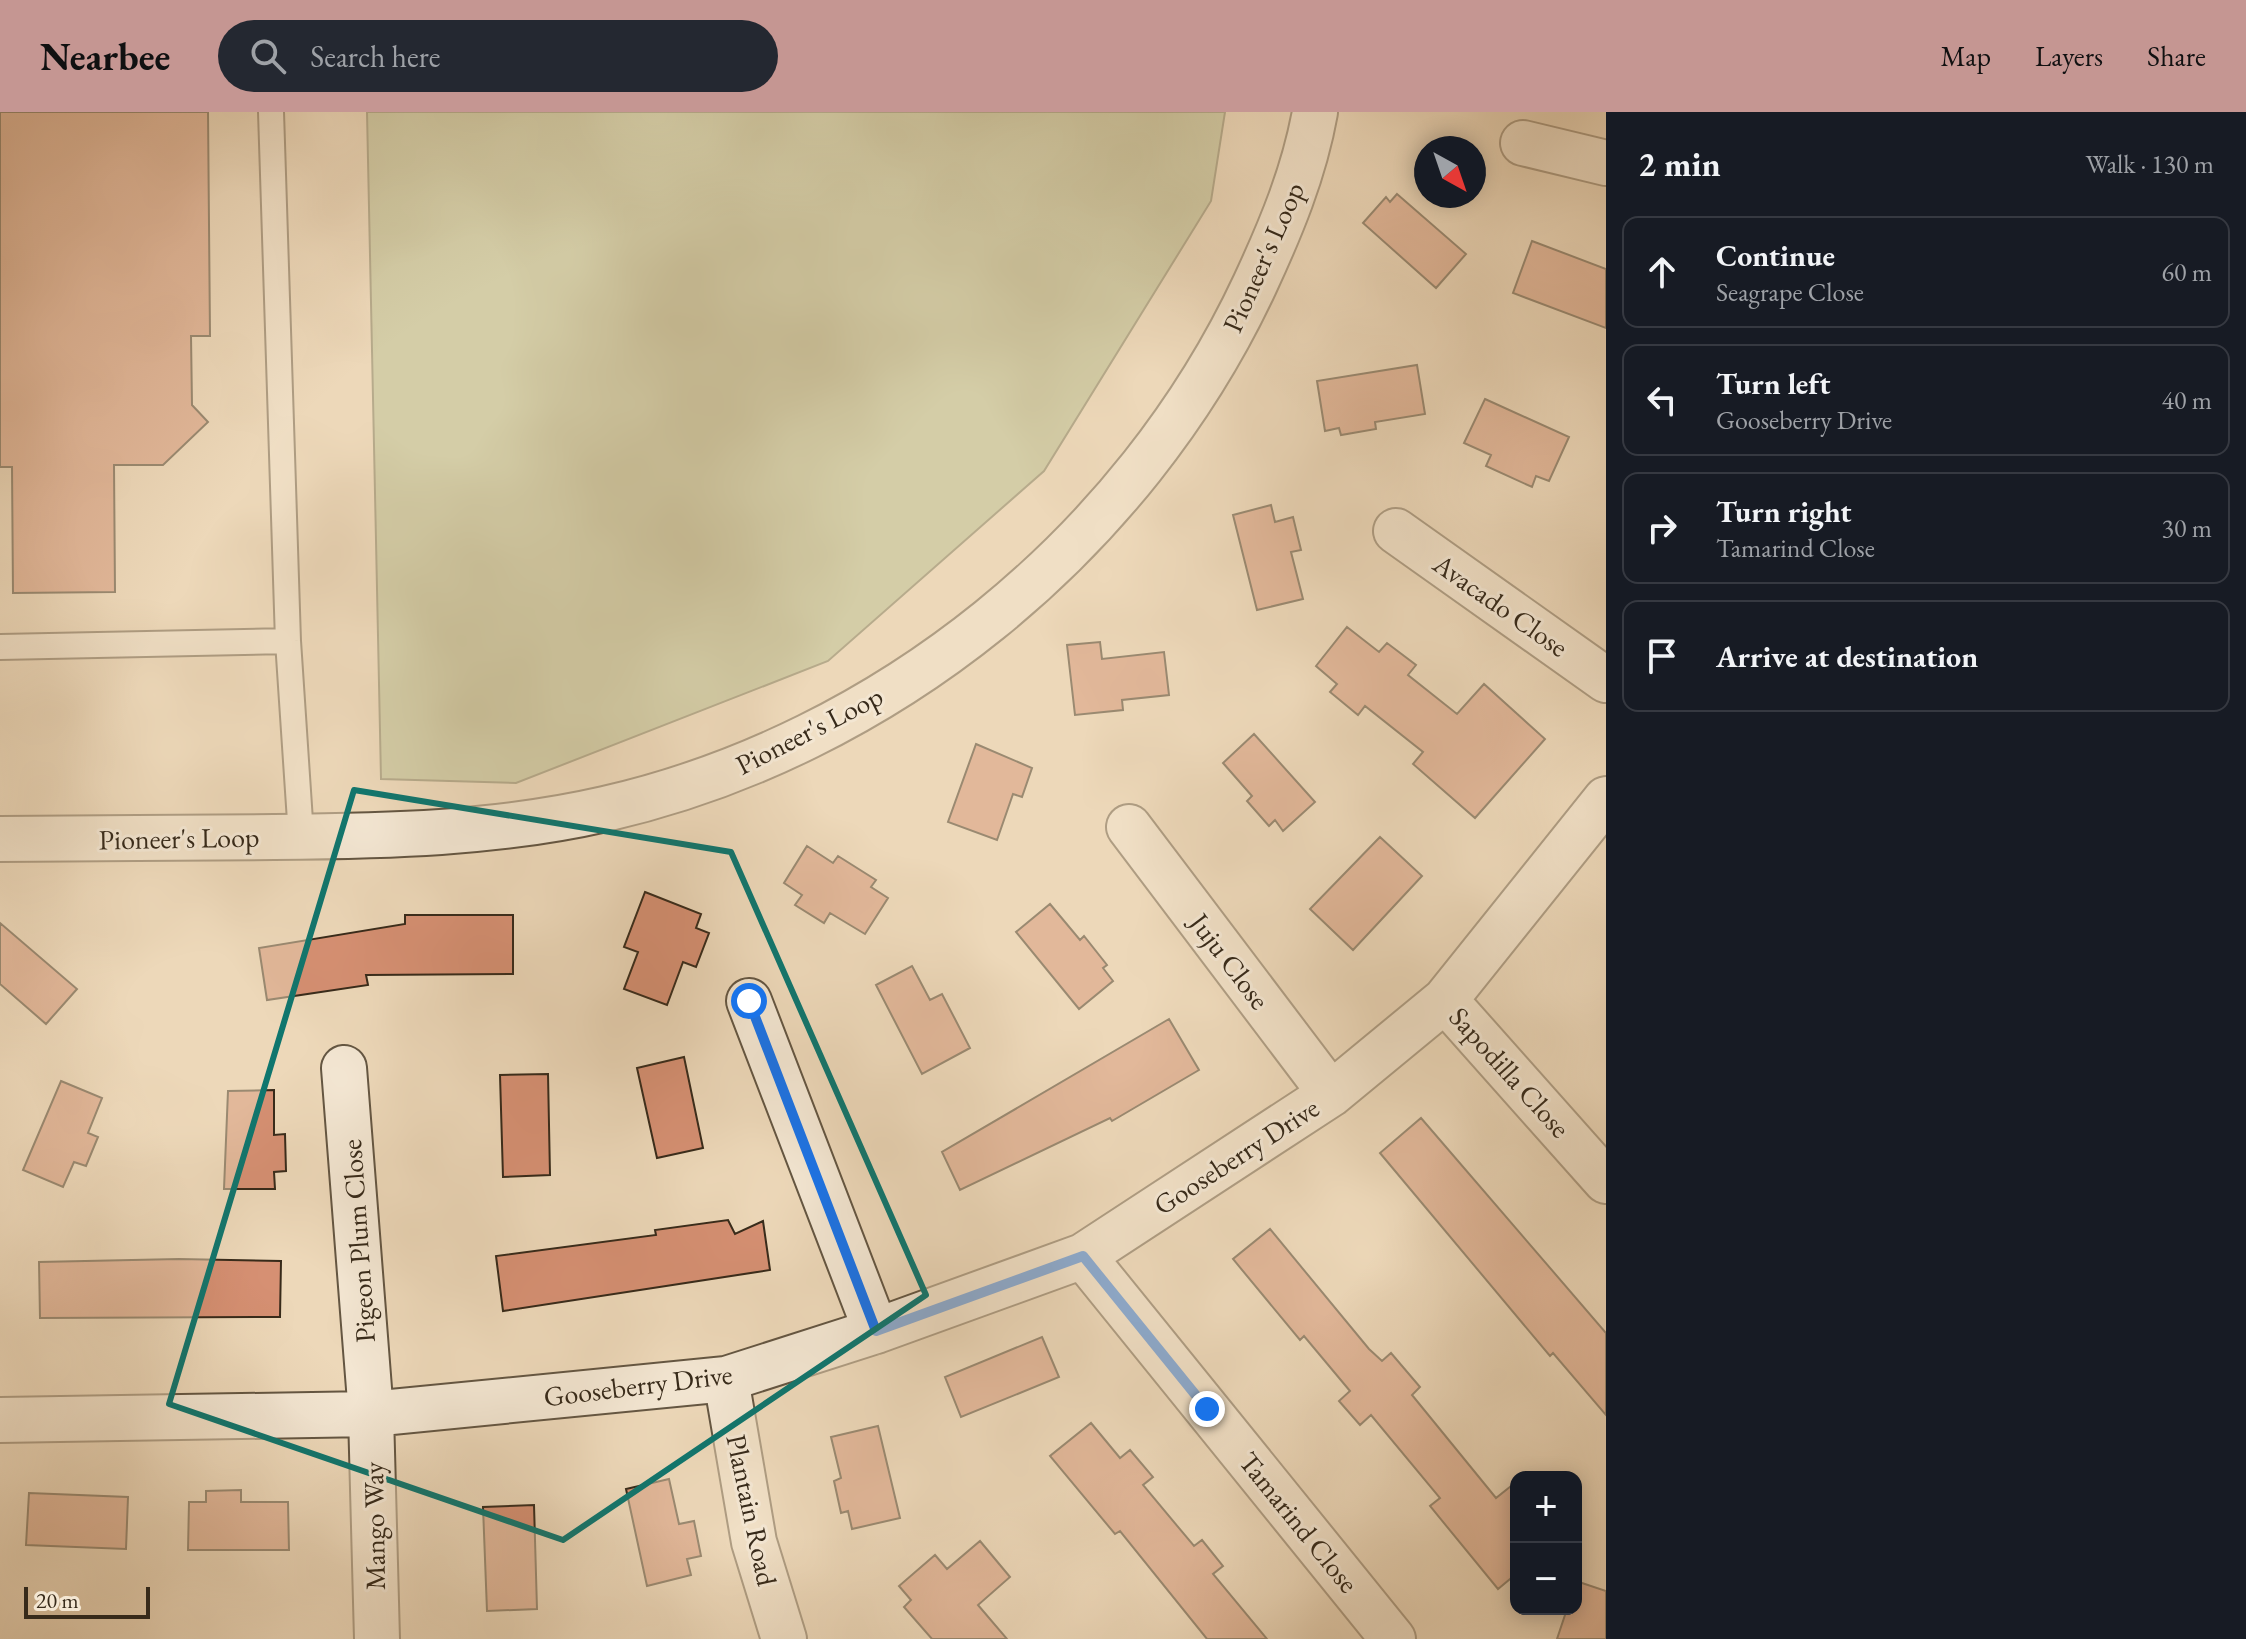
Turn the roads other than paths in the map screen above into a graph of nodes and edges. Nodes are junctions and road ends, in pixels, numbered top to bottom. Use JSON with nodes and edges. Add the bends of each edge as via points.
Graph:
{"nodes":[{"id":1,"x":271,"y":112,"type":"edge"},
{"id":2,"x":1315,"y":112,"type":"edge"},
{"id":3,"x":1523,"y":143,"type":"dead end"},
{"id":4,"x":1606,"y":163,"type":"edge"},
{"id":5,"x":1396,"y":531,"type":"dead end"},
{"id":6,"x":288,"y":641,"type":"junction"},
{"id":7,"x":0,"y":647,"type":"edge"},
{"id":8,"x":1606,"y":680,"type":"edge"},
{"id":9,"x":1606,"y":799,"type":"edge"},
{"id":10,"x":1129,"y":827,"type":"dead end"},
{"id":11,"x":301,"y":836,"type":"junction"},
{"id":12,"x":0,"y":839,"type":"edge"},
{"id":13,"x":1445,"y":1000,"type":"junction"},
{"id":14,"x":749,"y":1001,"type":"dead end"},
{"id":15,"x":344,"y":1068,"type":"dead end"},
{"id":16,"x":1331,"y":1094,"type":"junction"},
{"id":17,"x":1606,"y":1181,"type":"edge"},
{"id":18,"x":1083,"y":1256,"type":"junction"},
{"id":19,"x":876,"y":1331,"type":"junction"},
{"id":20,"x":726,"y":1379,"type":"junction"},
{"id":21,"x":371,"y":1414,"type":"junction"},
{"id":22,"x":0,"y":1420,"type":"edge"},
{"id":23,"x":377,"y":1639,"type":"edge"},
{"id":24,"x":784,"y":1639,"type":"edge"},
{"id":25,"x":1393,"y":1639,"type":"edge"}],
"edges":[{"from":1,"to":6,"type":"lane"},
{"from":2,"to":11,"type":"street","name":"Pioneer's Loop","via":[[1308,152],[1280,231],[1240,316],[1192,398],[1133,478],[1069,549],[989,621],[903,683],[813,734],[723,773],[606,809],[489,830]]},
{"from":3,"to":4,"type":"street"},
{"from":5,"to":8,"type":"street","name":"Avacado Close"},
{"from":6,"to":7,"type":"lane"},
{"from":6,"to":11,"type":"lane"},
{"from":9,"to":13,"type":"street","name":"Gooseberry Drive"},
{"from":10,"to":16,"type":"street","name":"Juju Close"},
{"from":11,"to":12,"type":"street","name":"Pioneer's Loop"},
{"from":13,"to":16,"type":"street","name":"Gooseberry Drive"},
{"from":13,"to":17,"type":"street","name":"Sapodilla Close"},
{"from":14,"to":19,"type":"street"},
{"from":15,"to":21,"type":"street","name":"Pigeon Plum Close"},
{"from":16,"to":18,"type":"street","name":"Gooseberry Drive"},
{"from":18,"to":19,"type":"street","name":"Gooseberry Drive"},
{"from":18,"to":25,"type":"street","name":"Tamarind Close"},
{"from":19,"to":20,"type":"street","name":"Gooseberry Drive"},
{"from":20,"to":21,"type":"street","name":"Gooseberry Drive"},
{"from":20,"to":24,"type":"street","name":"Plantain Road","via":[[754,1542]]},
{"from":21,"to":22,"type":"street","name":"Gooseberry Drive"},
{"from":21,"to":23,"type":"street","name":"Mango Way"}]}
